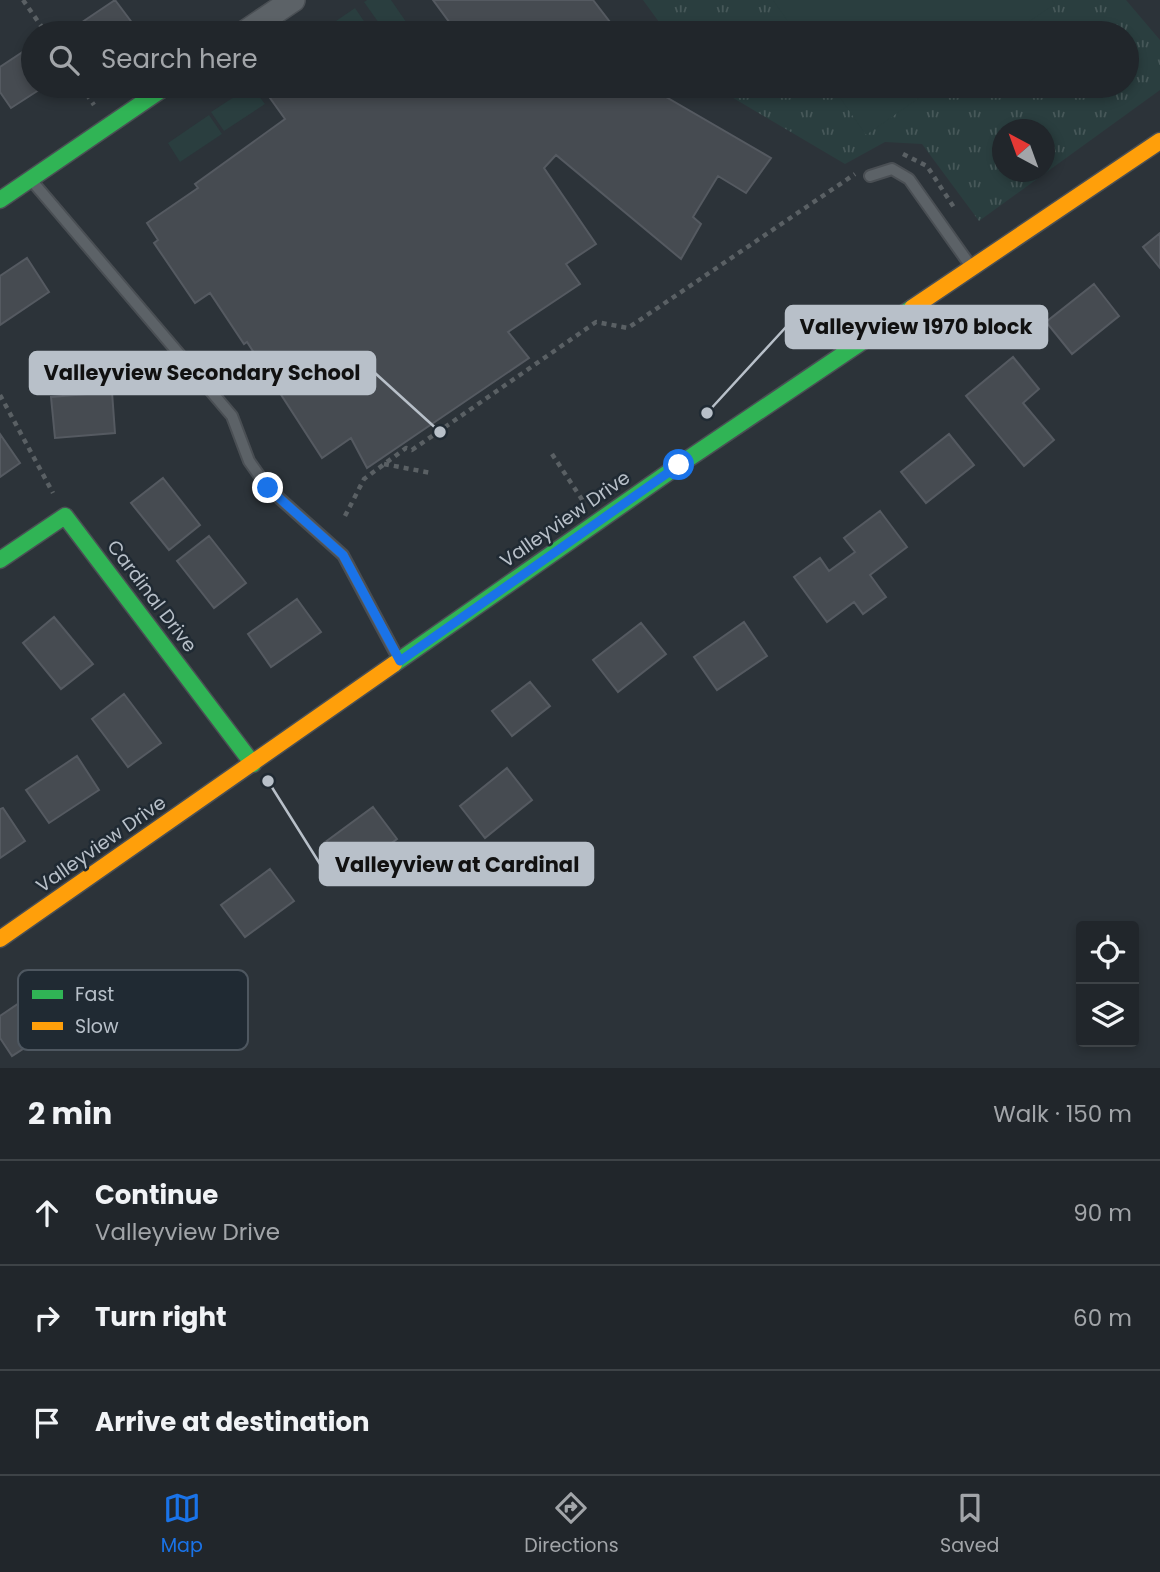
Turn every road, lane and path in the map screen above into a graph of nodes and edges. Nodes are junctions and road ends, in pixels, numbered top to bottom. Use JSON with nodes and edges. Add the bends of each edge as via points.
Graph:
{"nodes":[{"id":1,"x":23,"y":0,"type":"edge"},
{"id":2,"x":293,"y":0,"type":"edge"},
{"id":3,"x":38,"y":21,"type":"edge"},
{"id":4,"x":262,"y":21,"type":"edge"},
{"id":5,"x":149,"y":98,"type":"edge"},
{"id":6,"x":1160,"y":141,"type":"edge"},
{"id":7,"x":896,"y":151,"type":"dead end"},
{"id":8,"x":868,"y":171,"type":"joint"},
{"id":9,"x":30,"y":179,"type":"junction"},
{"id":10,"x":0,"y":200,"type":"edge"},
{"id":11,"x":961,"y":218,"type":"dead end"},
{"id":12,"x":972,"y":268,"type":"junction"},
{"id":13,"x":0,"y":395,"type":"edge"},
{"id":14,"x":552,"y":454,"type":"dead end"},
{"id":15,"x":384,"y":464,"type":"junction"},
{"id":16,"x":430,"y":473,"type":"dead end"},
{"id":17,"x":586,"y":504,"type":"dead end"},
{"id":18,"x":65,"y":516,"type":"junction"},
{"id":19,"x":345,"y":516,"type":"dead end"},
{"id":20,"x":0,"y":560,"type":"edge"},
{"id":21,"x":400,"y":661,"type":"junction"},
{"id":22,"x":253,"y":764,"type":"junction"},
{"id":23,"x":0,"y":939,"type":"edge"}],
"edges":[{"from":1,"to":3,"type":"path"},
{"from":2,"to":4,"type":"street"},
{"from":5,"to":9,"type":"street"},
{"from":6,"to":12,"type":"street","name":"Valleyview Drive"},
{"from":7,"to":11,"type":"path","via":[[927,166]]},
{"from":8,"to":12,"type":"lane","via":[[891,169],[909,179]]},
{"from":8,"to":15,"type":"path","via":[[628,328],[596,322],[412,450],[405,448]]},
{"from":9,"to":10,"type":"street"},
{"from":9,"to":21,"type":"lane","via":[[232,416],[249,461],[268,488],[343,555]]},
{"from":12,"to":21,"type":"street","name":"Valleyview Drive","via":[[679,465]]},
{"from":13,"to":18,"type":"path"},
{"from":14,"to":17,"type":"path"},
{"from":15,"to":16,"type":"path"},
{"from":15,"to":19,"type":"path","via":[[364,478]]},
{"from":18,"to":20,"type":"street"},
{"from":18,"to":22,"type":"street","name":"Cardinal Drive"},
{"from":21,"to":22,"type":"street","name":"Valleyview Drive"},
{"from":22,"to":23,"type":"street","name":"Valleyview Drive"}]}
